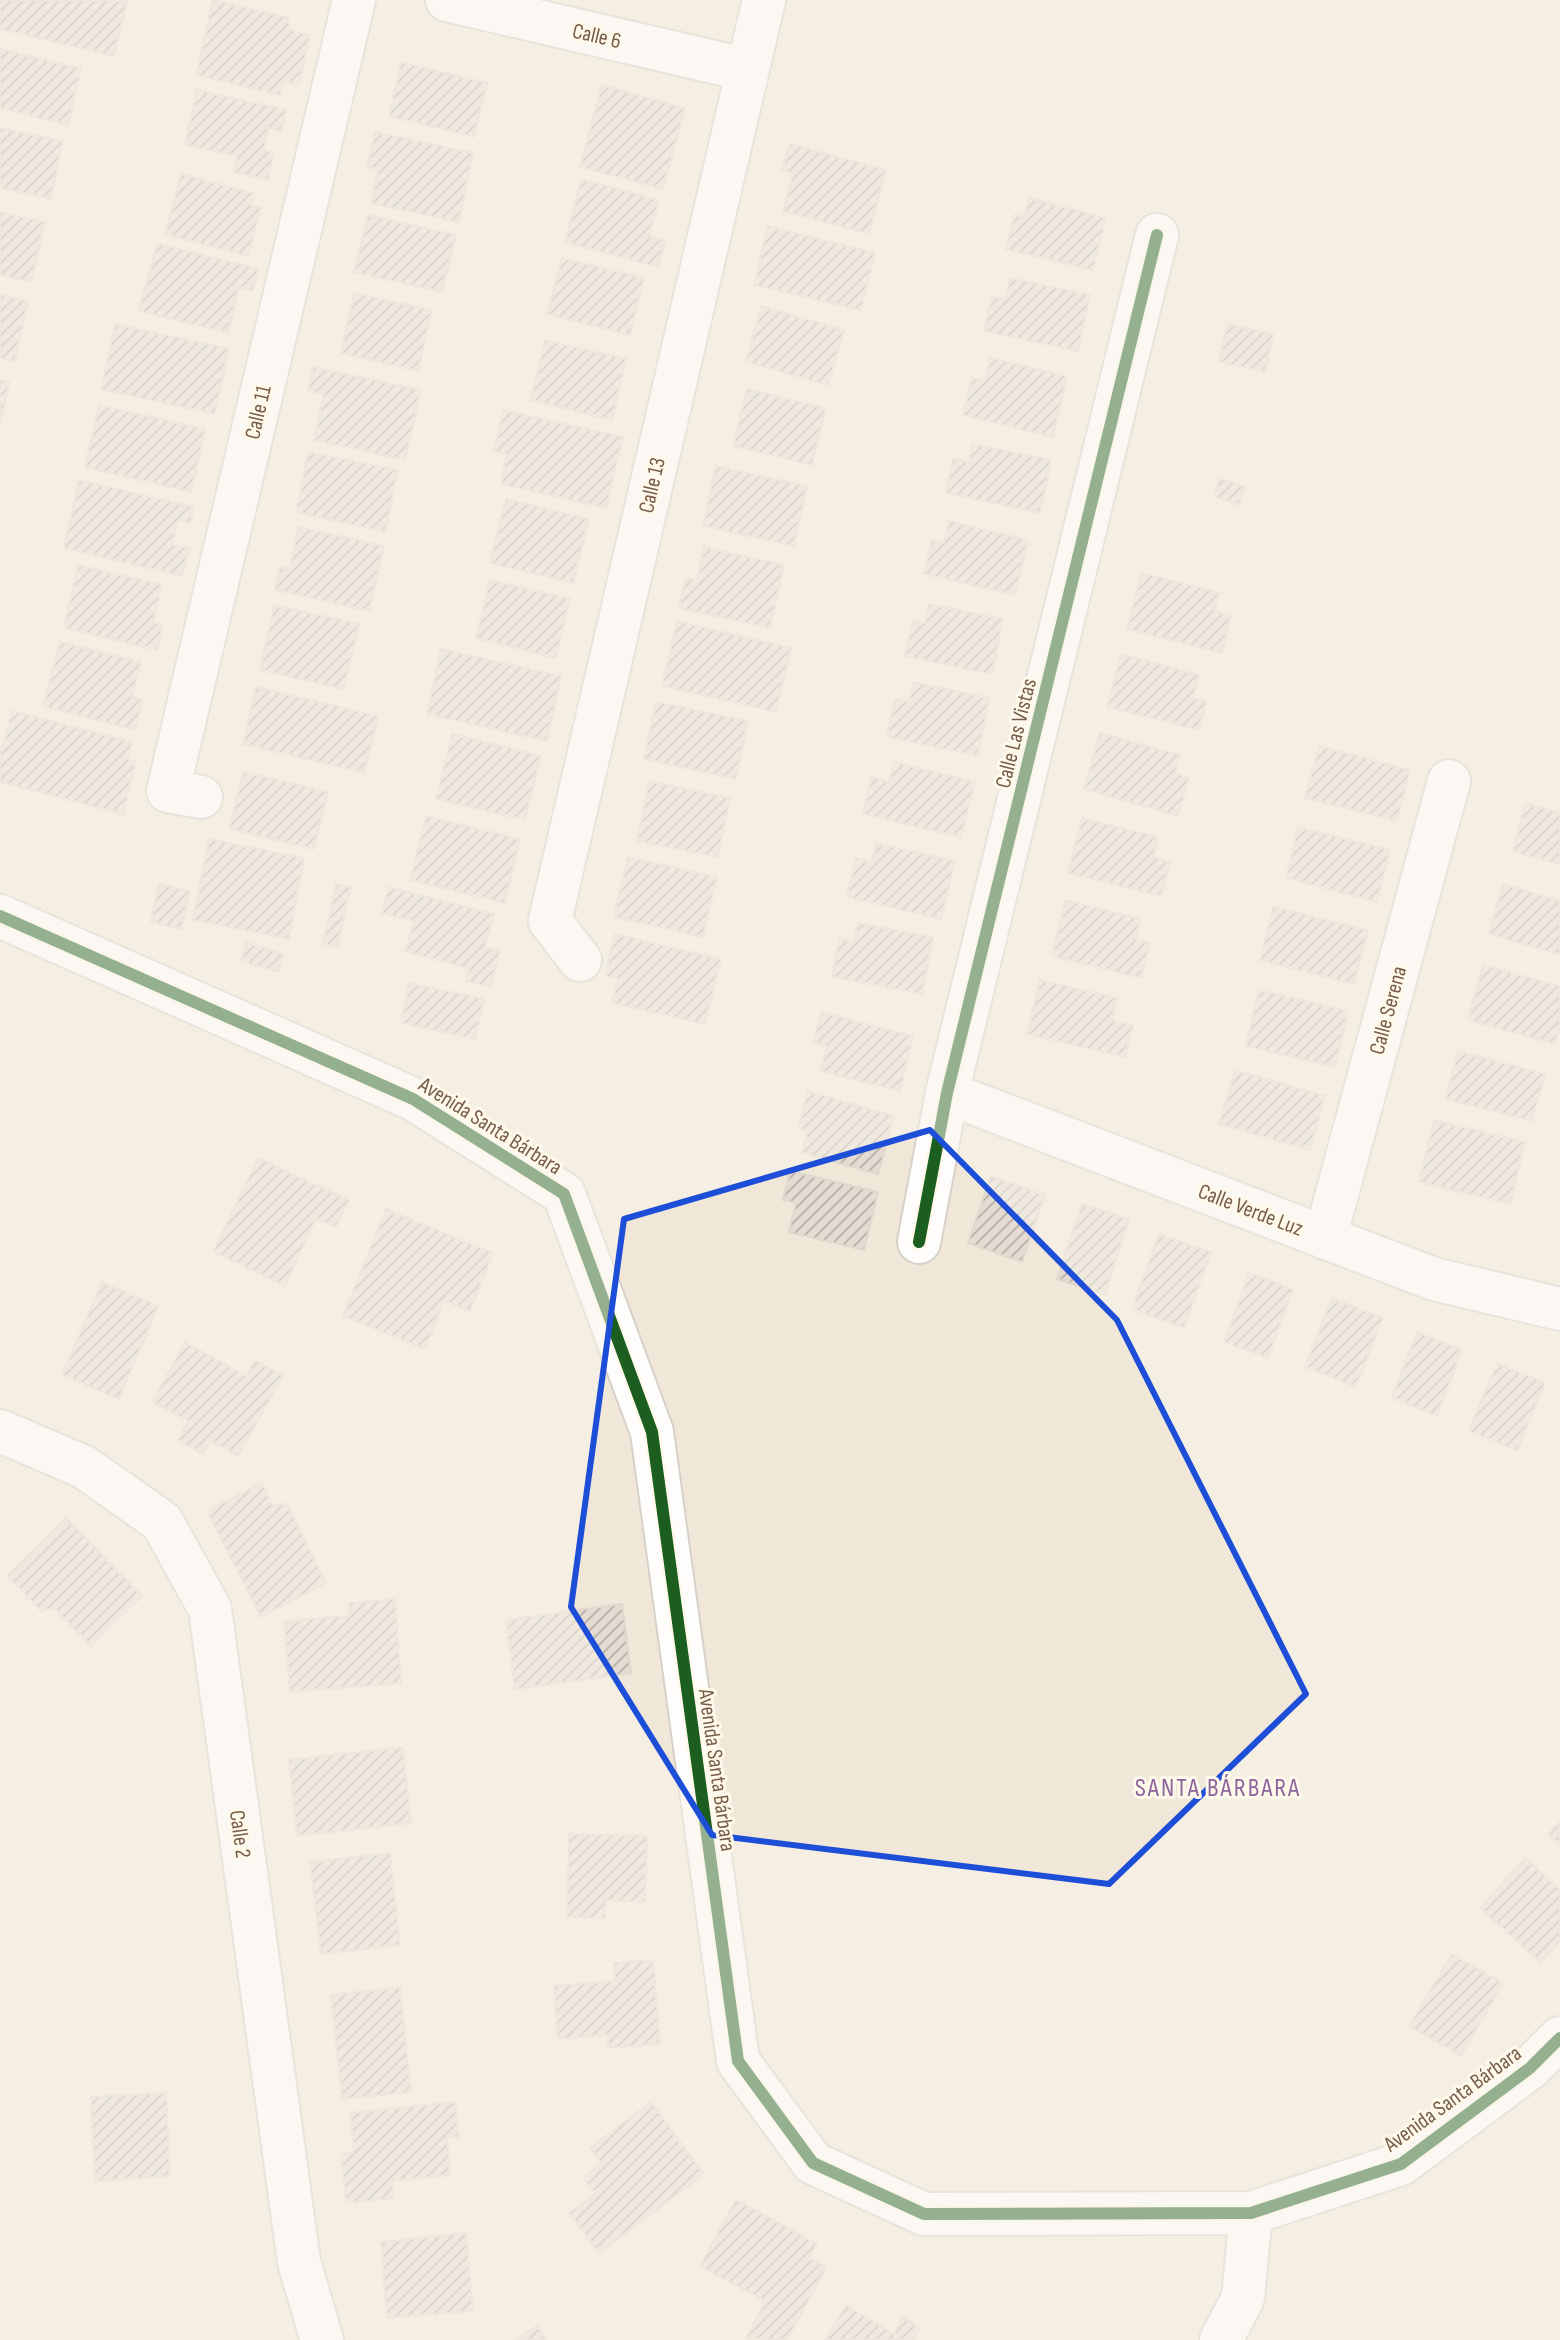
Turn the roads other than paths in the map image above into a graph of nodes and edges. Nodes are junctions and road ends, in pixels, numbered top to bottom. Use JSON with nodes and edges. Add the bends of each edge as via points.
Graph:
{"nodes":[{"id":1,"x":354,"y":0,"type":"edge"},
{"id":2,"x":447,"y":0,"type":"edge"},
{"id":3,"x":764,"y":0,"type":"edge"},
{"id":4,"x":748,"y":70,"type":"junction"},
{"id":5,"x":1157,"y":235,"type":"dead end"},
{"id":6,"x":1449,"y":781,"type":"dead end"},
{"id":7,"x":201,"y":797,"type":"dead end"},
{"id":8,"x":0,"y":916,"type":"edge"},
{"id":9,"x":580,"y":960,"type":"dead end"},
{"id":10,"x":947,"y":1093,"type":"junction"},
{"id":11,"x":1325,"y":1238,"type":"junction"},
{"id":12,"x":919,"y":1242,"type":"dead end"},
{"id":13,"x":1560,"y":1309,"type":"edge"},
{"id":14,"x":0,"y":1431,"type":"edge"},
{"id":15,"x":1560,"y":2038,"type":"edge"},
{"id":16,"x":1251,"y":2213,"type":"junction"},
{"id":17,"x":322,"y":2340,"type":"edge"},
{"id":18,"x":1221,"y":2340,"type":"edge"}],
"edges":[{"from":1,"to":7,"type":"street","name":"Calle 11","via":[[168,791]]},
{"from":2,"to":4,"type":"street","name":"Calle 6"},
{"from":3,"to":4,"type":"street","name":"Calle 13"},
{"from":4,"to":9,"type":"street","name":"Calle 13","via":[[550,921]]},
{"from":5,"to":10,"type":"street","name":"Calle Las Vistas"},
{"from":6,"to":11,"type":"street","name":"Calle Serena"},
{"from":8,"to":16,"type":"street","name":"Avenida Santa Bárbara","via":[[413,1099],[564,1194],[652,1432],[738,2061],[813,2163],[924,2214]]},
{"from":10,"to":11,"type":"street","name":"Calle Verde Luz"},
{"from":10,"to":12,"type":"street","name":"Calle Las Vistas"},
{"from":11,"to":13,"type":"street","name":"Calle Verde Luz","via":[[1434,1279]]},
{"from":14,"to":17,"type":"street","name":"Calle 2","via":[[84,1467],[162,1522],[210,1609],[299,2262]]},
{"from":15,"to":16,"type":"street","name":"Avenida Santa Bárbara","via":[[1530,2068],[1401,2164]]},
{"from":16,"to":18,"type":"street","via":[[1243,2298]]}]}
